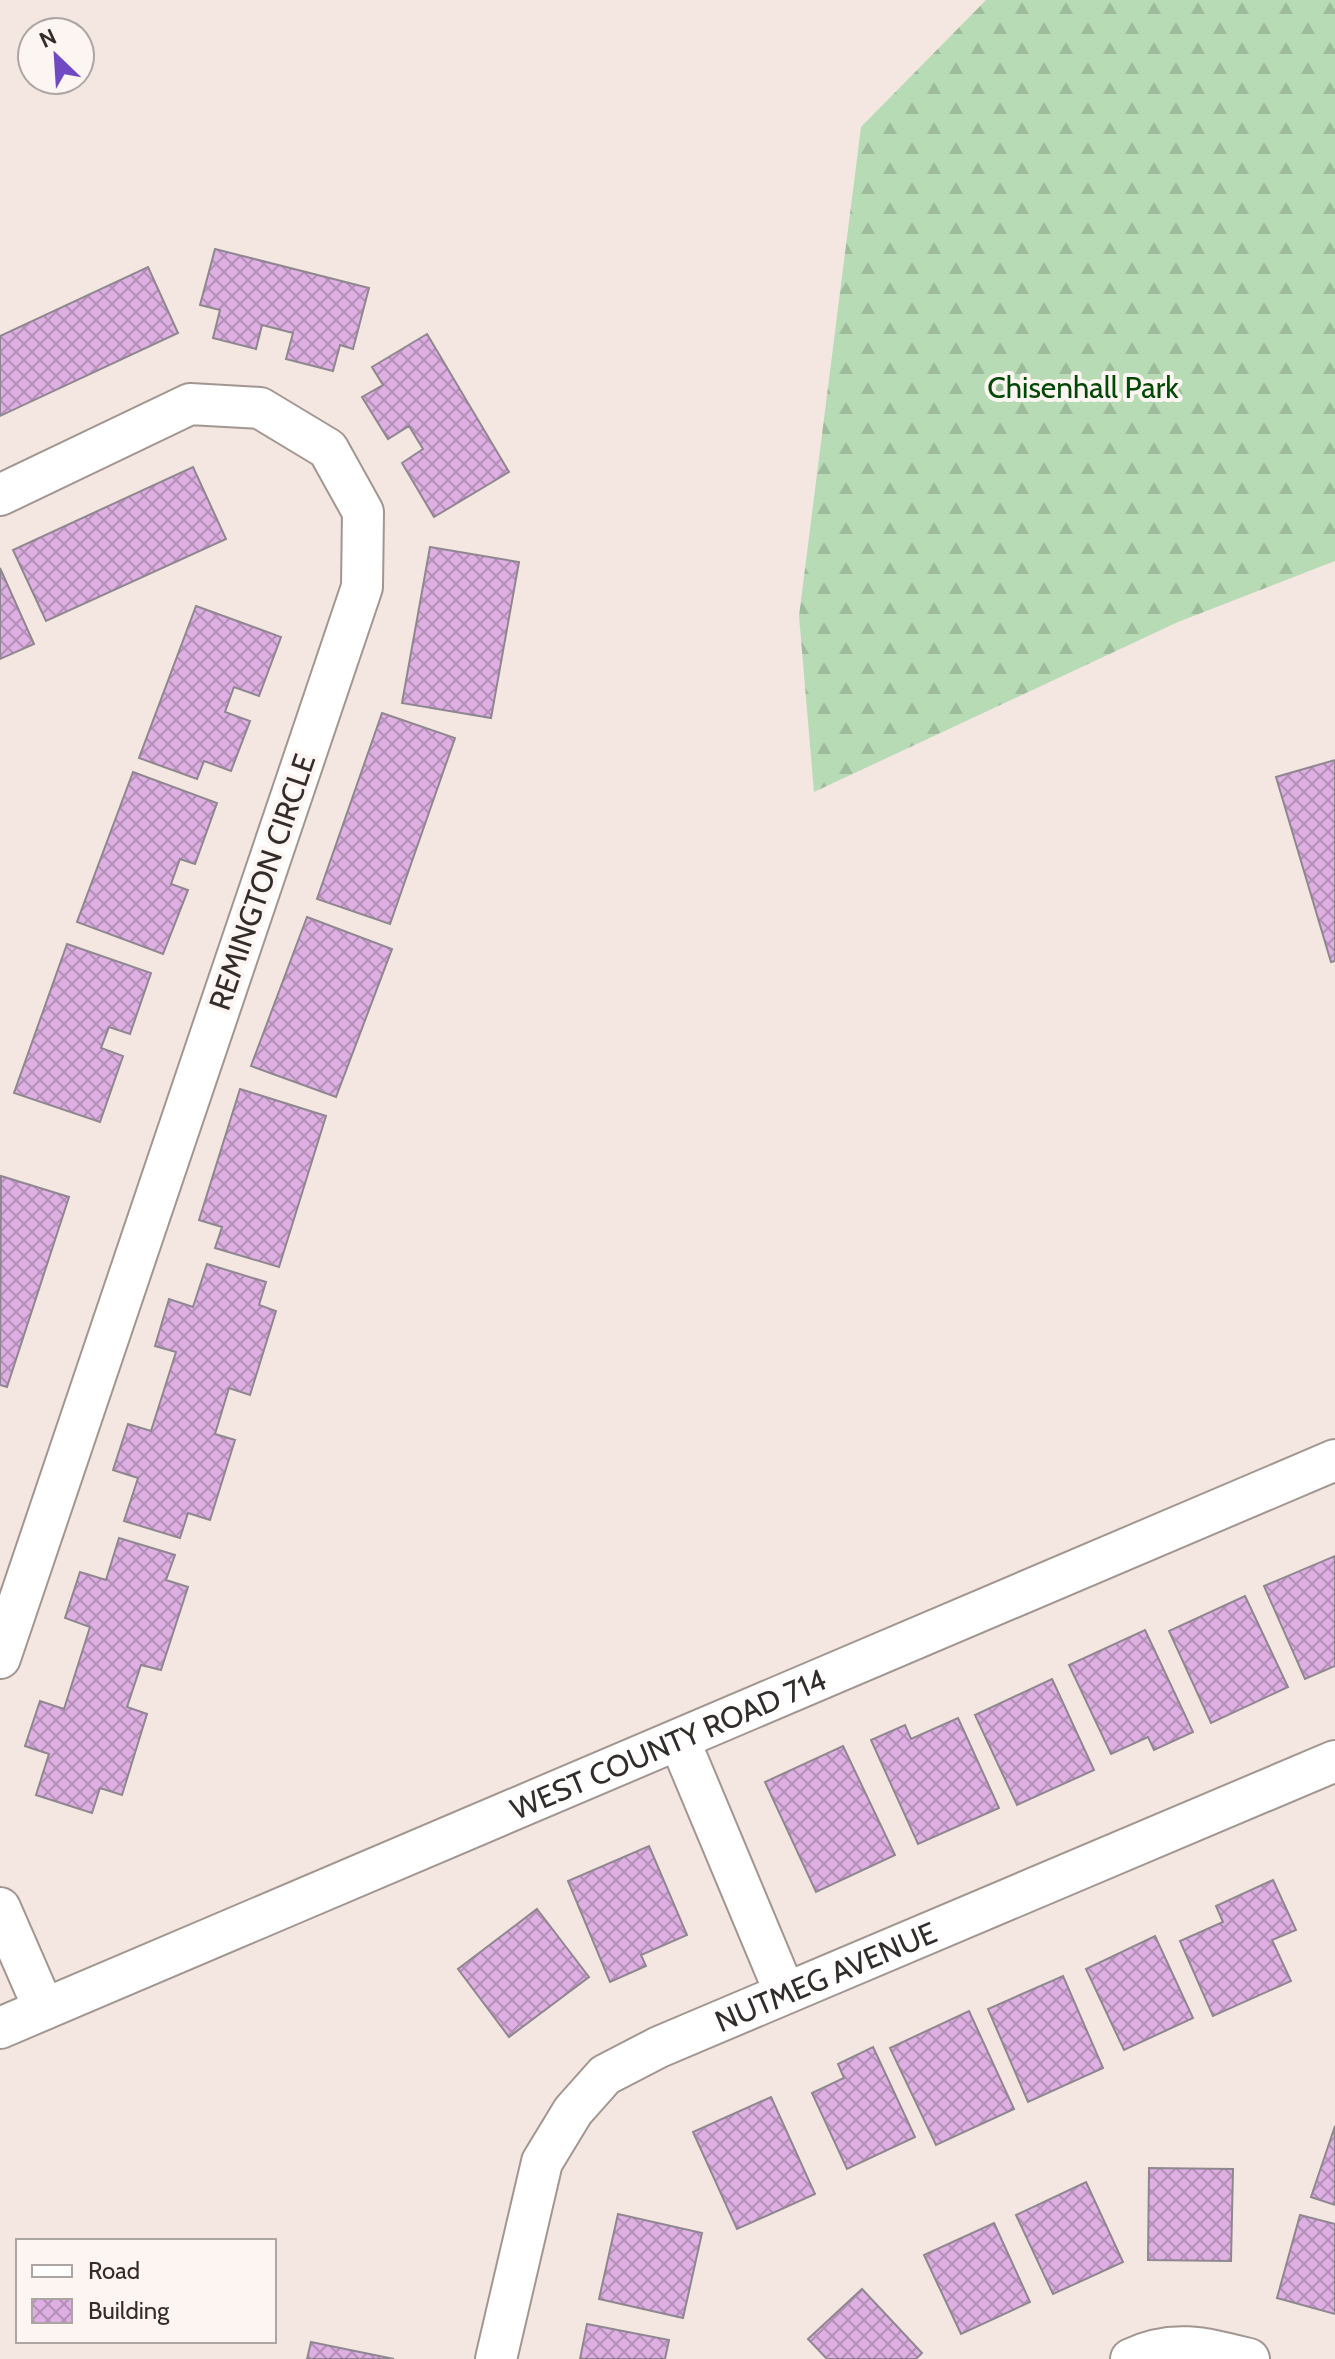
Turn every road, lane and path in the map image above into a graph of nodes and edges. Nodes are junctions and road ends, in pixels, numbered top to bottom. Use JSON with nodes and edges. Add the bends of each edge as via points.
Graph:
{"nodes":[{"id":1,"x":0,"y":495,"type":"edge"},
{"id":2,"x":1335,"y":1460,"type":"edge"},
{"id":3,"x":0,"y":1658,"type":"edge"},
{"id":4,"x":680,"y":1742,"type":"junction"},
{"id":5,"x":1335,"y":1761,"type":"edge"},
{"id":6,"x":0,"y":1908,"type":"edge"},
{"id":7,"x":785,"y":1993,"type":"junction"},
{"id":8,"x":44,"y":2009,"type":"junction"},
{"id":9,"x":0,"y":2028,"type":"edge"},
{"id":10,"x":496,"y":2359,"type":"edge"},
{"id":11,"x":1131,"y":2359,"type":"edge"},
{"id":12,"x":1249,"y":2359,"type":"edge"}],
"edges":[{"from":1,"to":3,"type":"street","name":"REMINGTON CIRCLE","via":[[190,404],[260,408],[328,449],[363,512],[362,587]]},
{"from":2,"to":4,"type":"street","name":"WEST COUNTY ROAD 714"},
{"from":4,"to":7,"type":"street"},
{"from":4,"to":8,"type":"street","name":"WEST COUNTY ROAD 714"},
{"from":5,"to":7,"type":"street","name":"NUTMEG AVENUE"},
{"from":6,"to":8,"type":"street"},
{"from":7,"to":10,"type":"street","name":"NUTMEG AVENUE","via":[[605,2075],[573,2111],[542,2162]]},
{"from":8,"to":9,"type":"street","name":"WEST COUNTY ROAD 714"},
{"from":11,"to":12,"type":"street","via":[[1157,2347],[1207,2348]]}]}
